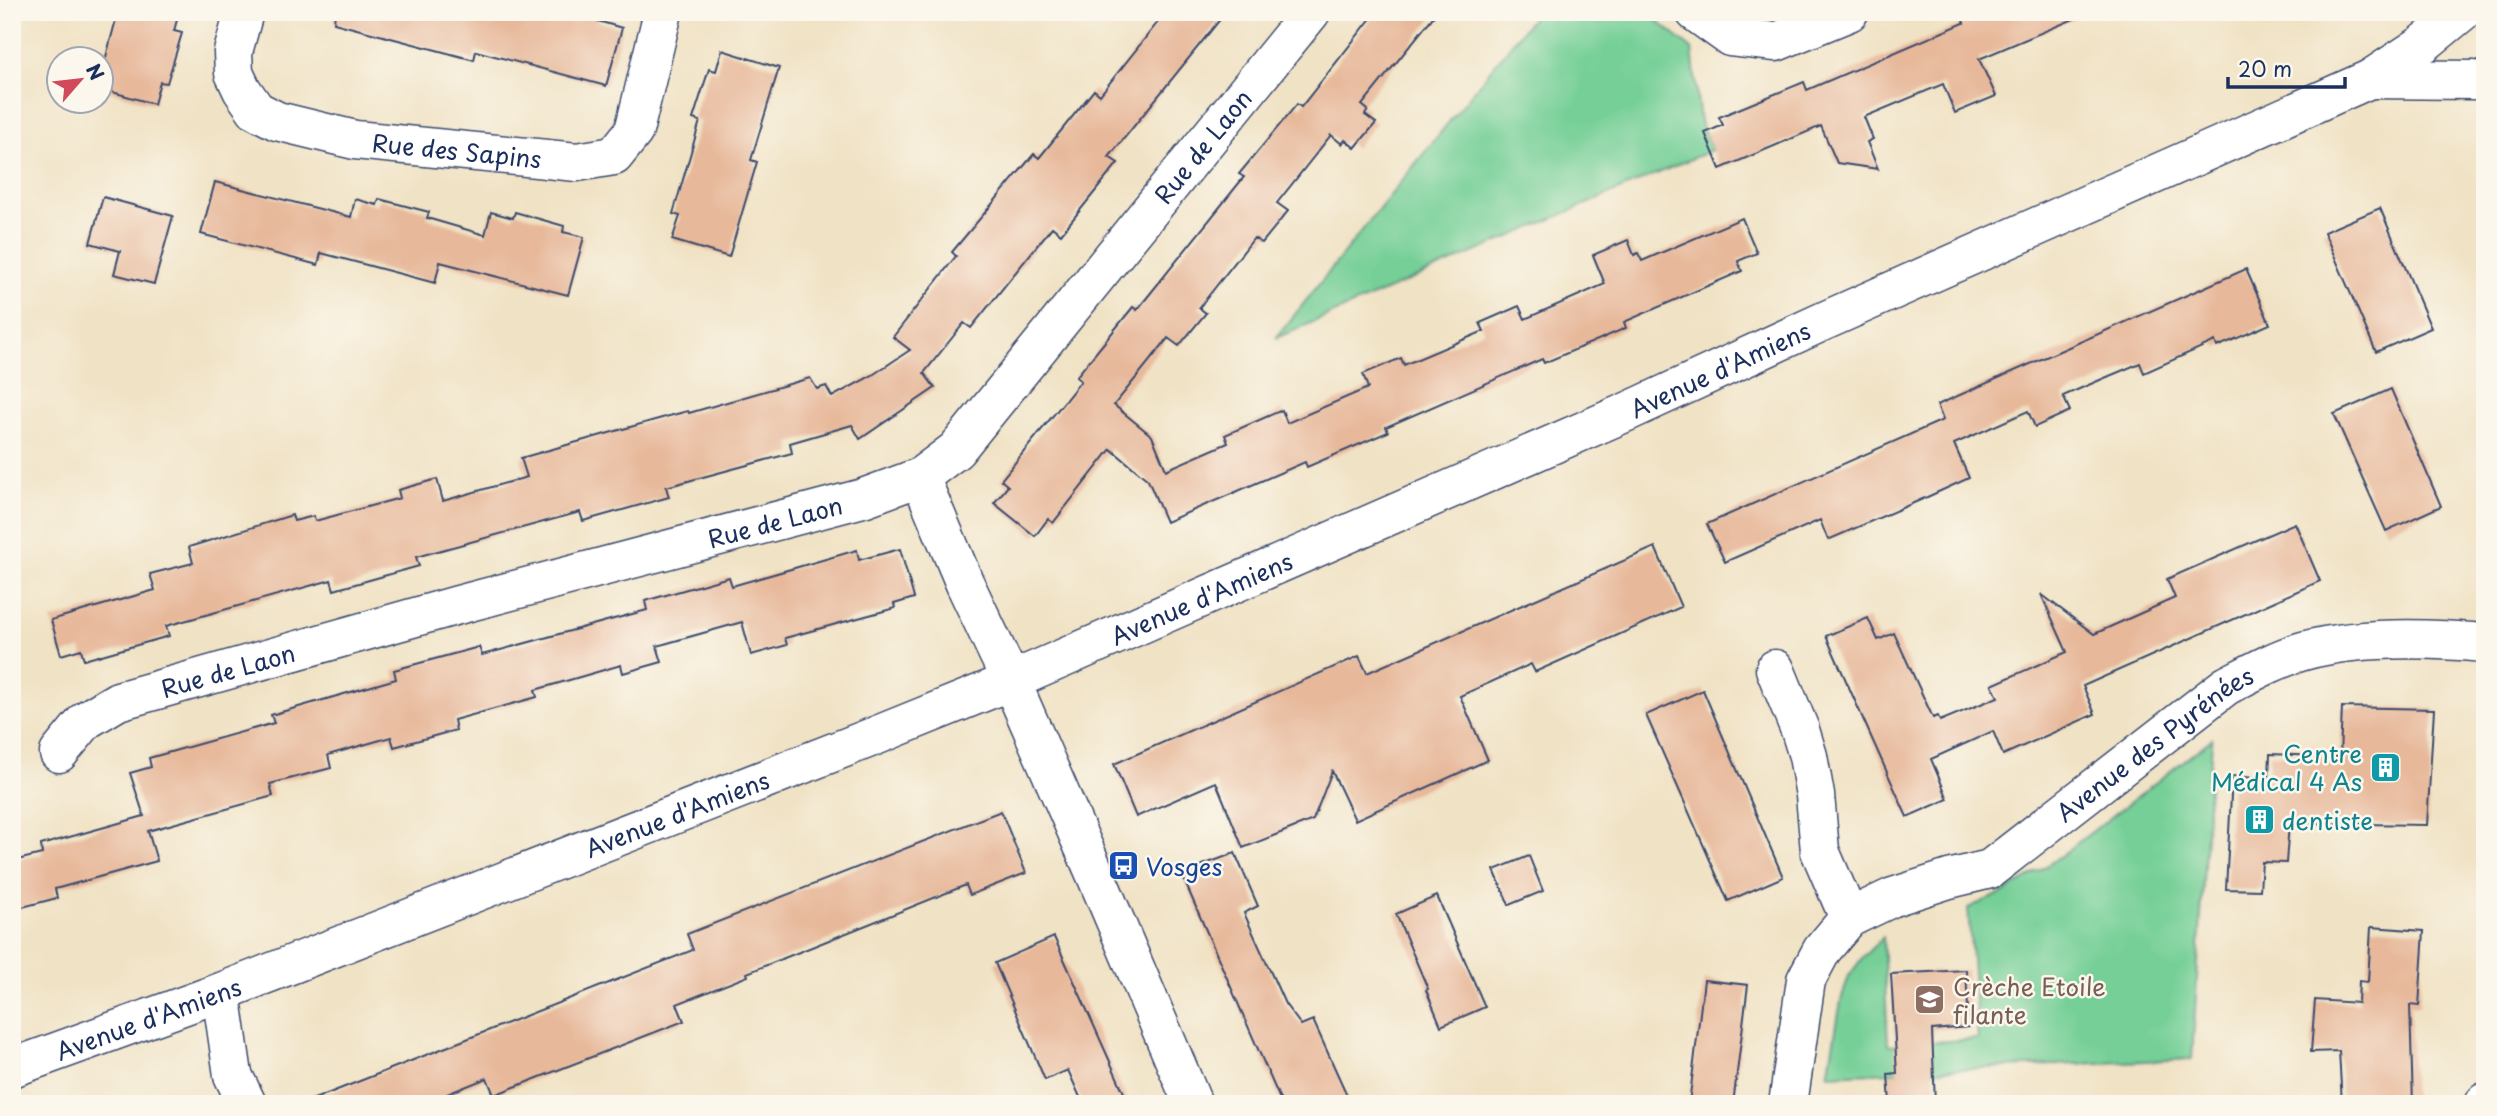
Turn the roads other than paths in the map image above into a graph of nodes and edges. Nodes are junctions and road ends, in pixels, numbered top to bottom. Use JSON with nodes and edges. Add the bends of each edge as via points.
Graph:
{"nodes":[{"id":1,"x":244,"y":12,"type":"edge"},
{"id":2,"x":663,"y":12,"type":"edge"},
{"id":3,"x":1311,"y":12,"type":"edge"},
{"id":4,"x":1695,"y":12,"type":"edge"},
{"id":5,"x":1849,"y":12,"type":"edge"},
{"id":6,"x":2463,"y":12,"type":"edge"},
{"id":7,"x":2370,"y":79,"type":"junction"},
{"id":8,"x":2479,"y":83,"type":"edge"},
{"id":9,"x":919,"y":477,"type":"junction"},
{"id":10,"x":2485,"y":643,"type":"edge"},
{"id":11,"x":1774,"y":669,"type":"dead end"},
{"id":12,"x":1011,"y":681,"type":"junction"},
{"id":13,"x":59,"y":752,"type":"dead end"},
{"id":14,"x":1849,"y":918,"type":"junction"},
{"id":15,"x":221,"y":992,"type":"junction"},
{"id":16,"x":12,"y":1068,"type":"edge"},
{"id":17,"x":247,"y":1104,"type":"edge"},
{"id":18,"x":1193,"y":1104,"type":"edge"},
{"id":19,"x":1788,"y":1104,"type":"edge"}],
"edges":[{"from":1,"to":2,"type":"street","name":"Rue des Sapins","via":[[233,52],[233,73],[256,110],[277,121],[355,140],[577,162],[614,156],[634,131]]},
{"from":3,"to":9,"type":"street","name":"Rue de Laon","via":[[956,450]]},
{"from":4,"to":5,"type":"street","via":[[1730,37],[1776,42]]},
{"from":6,"to":7,"type":"street"},
{"from":6,"to":8,"type":"street","via":[[2454,46],[2464,71]]},
{"from":7,"to":8,"type":"street"},
{"from":7,"to":12,"type":"street","name":"Avenue d'Amiens"},
{"from":9,"to":12,"type":"street"},
{"from":9,"to":13,"type":"street","name":"Rue de Laon","via":[[863,498],[457,605],[118,701],[86,720]]},
{"from":10,"to":14,"type":"street","name":"Avenue des Pyrénées","via":[[2442,639],[2337,643],[2264,666],[2226,687],[1990,869],[1893,897]]},
{"from":11,"to":14,"type":"street","via":[[1808,756],[1820,850]]},
{"from":12,"to":15,"type":"street","name":"Avenue d'Amiens"},
{"from":12,"to":18,"type":"street"},
{"from":14,"to":19,"type":"street","name":"Avenue des Pyrénées","via":[[1822,950],[1806,980]]},
{"from":15,"to":16,"type":"street","name":"Avenue d'Amiens"},
{"from":15,"to":17,"type":"street","via":[[233,1075]]}]}
